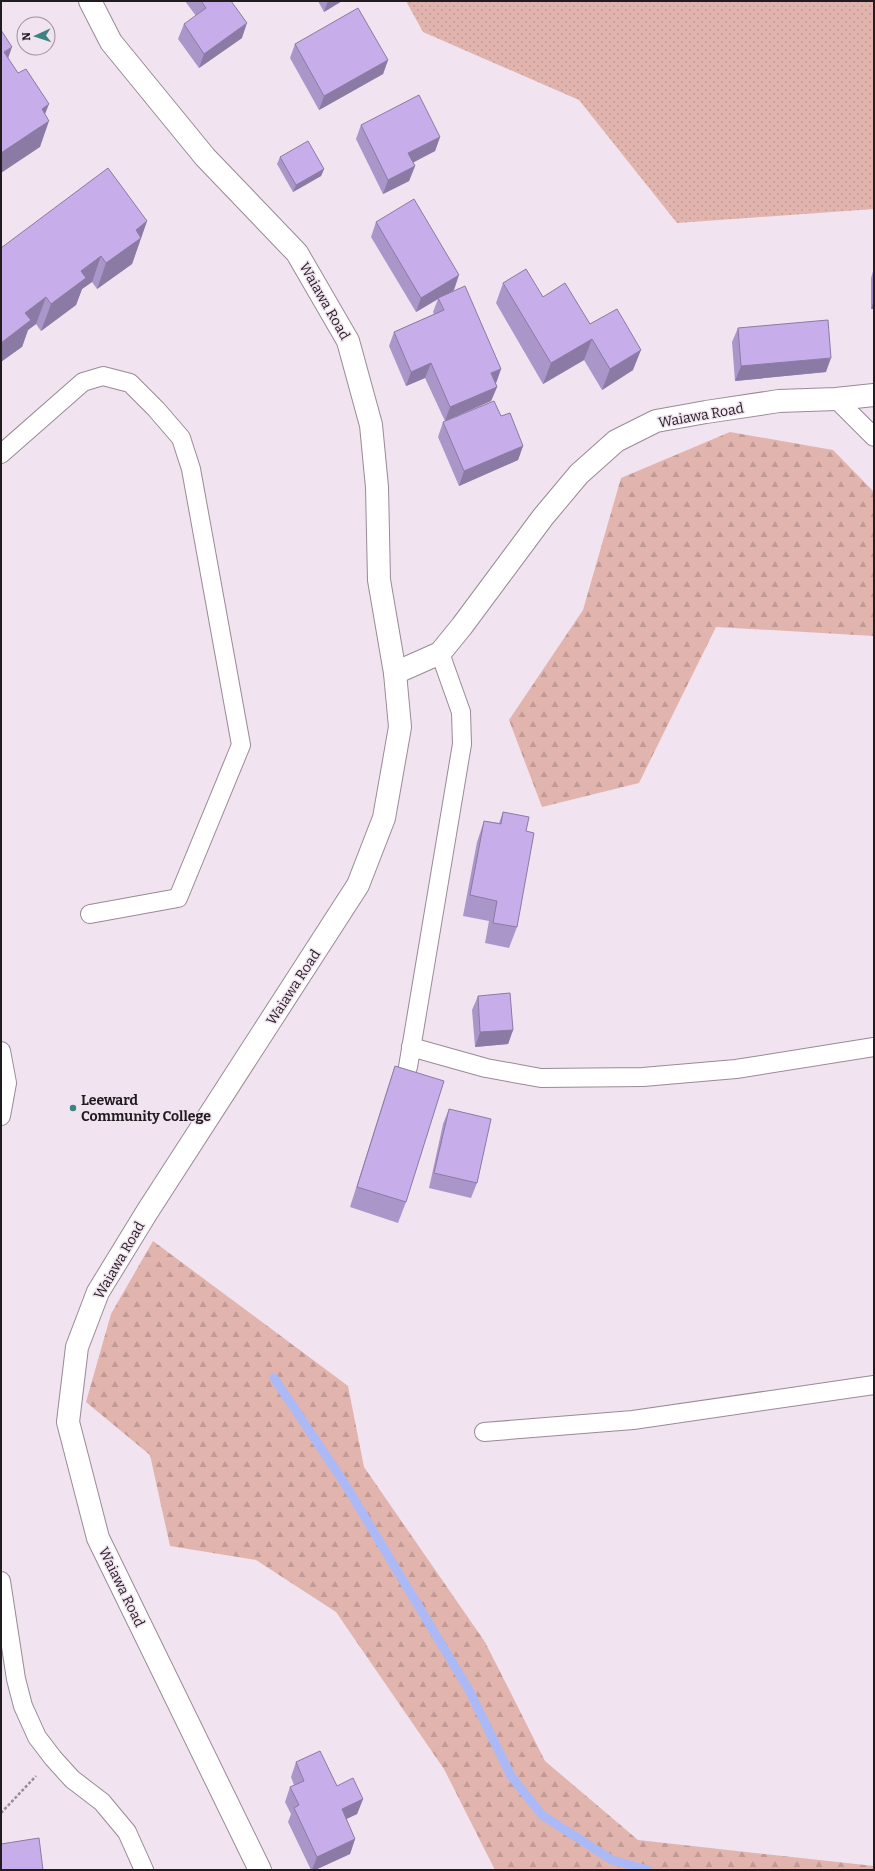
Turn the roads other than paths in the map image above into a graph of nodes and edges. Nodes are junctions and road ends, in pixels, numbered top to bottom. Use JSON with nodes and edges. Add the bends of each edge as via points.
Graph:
{"nodes":[{"id":1,"x":90,"y":1,"type":"edge"},
{"id":2,"x":874,"y":395,"type":"edge"},
{"id":3,"x":836,"y":399,"type":"junction"},
{"id":4,"x":874,"y":437,"type":"edge"},
{"id":5,"x":1,"y":454,"type":"edge"},
{"id":6,"x":440,"y":653,"type":"junction"},
{"id":7,"x":396,"y":673,"type":"junction"},
{"id":8,"x":90,"y":914,"type":"dead end"},
{"id":9,"x":411,"y":1047,"type":"junction"},
{"id":10,"x":874,"y":1047,"type":"edge"},
{"id":11,"x":1,"y":1051,"type":"edge"},
{"id":12,"x":408,"y":1066,"type":"dead end"},
{"id":13,"x":1,"y":1116,"type":"edge"},
{"id":14,"x":874,"y":1385,"type":"edge"},
{"id":15,"x":484,"y":1432,"type":"dead end"},
{"id":16,"x":1,"y":1580,"type":"edge"},
{"id":17,"x":144,"y":1870,"type":"edge"},
{"id":18,"x":260,"y":1870,"type":"edge"}],
"edges":[{"from":1,"to":7,"type":"street","name":"Waiawa Road","via":[[111,42],[200,151],[297,253],[348,341],[371,425],[377,487],[379,580]]},
{"from":2,"to":3,"type":"street","name":"Waiawa Road"},
{"from":3,"to":4,"type":"lane"},
{"from":3,"to":6,"type":"street","name":"Waiawa Road","via":[[779,401],[656,421],[616,441],[579,474],[543,516]]},
{"from":5,"to":8,"type":"lane","via":[[83,382],[103,376],[130,383],[156,409],[181,438],[191,469],[241,744],[178,898]]},
{"from":6,"to":7,"type":"street","name":"Waiawa Road"},
{"from":6,"to":9,"type":"lane","via":[[461,712],[462,744]]},
{"from":7,"to":18,"type":"street","name":"Waiawa Road","via":[[400,726],[384,818],[358,886],[98,1292],[77,1347],[68,1422],[98,1538]]},
{"from":9,"to":10,"type":"lane","via":[[486,1068],[541,1078],[643,1077],[736,1069]]},
{"from":9,"to":12,"type":"lane"},
{"from":11,"to":13,"type":"lane","via":[[7,1083]]},
{"from":14,"to":15,"type":"lane","via":[[633,1420]]},
{"from":16,"to":17,"type":"lane","via":[[16,1679],[23,1706],[37,1737],[72,1779],[102,1802],[127,1832]]}]}
